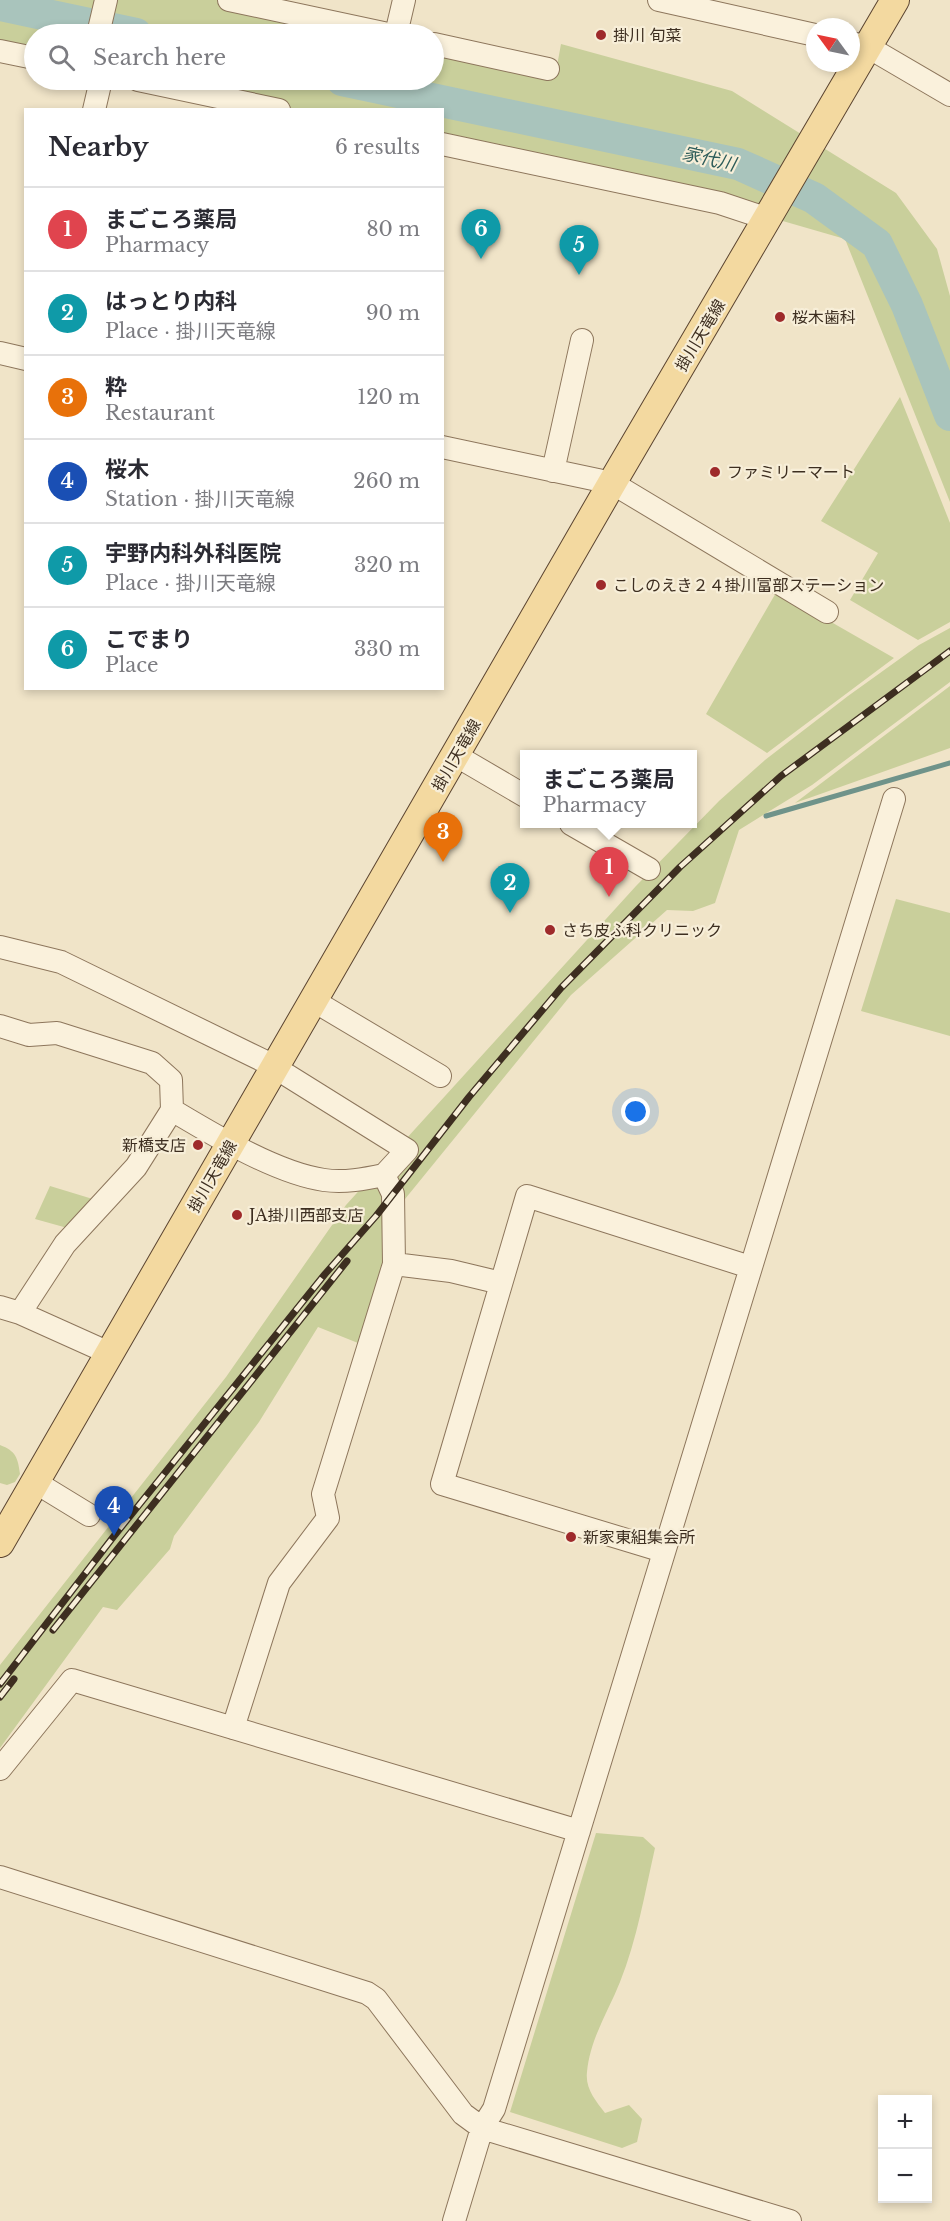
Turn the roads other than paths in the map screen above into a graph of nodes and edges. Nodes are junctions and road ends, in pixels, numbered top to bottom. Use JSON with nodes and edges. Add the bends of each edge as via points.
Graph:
{"nodes":[{"id":1,"x":106,"y":0,"type":"edge"},
{"id":2,"x":229,"y":0,"type":"edge"},
{"id":3,"x":404,"y":0,"type":"edge"},
{"id":4,"x":659,"y":0,"type":"edge"},
{"id":5,"x":895,"y":0,"type":"edge"},
{"id":6,"x":714,"y":6,"type":"edge"},
{"id":7,"x":101,"y":24,"type":"edge"},
{"id":8,"x":341,"y":24,"type":"edge"},
{"id":9,"x":398,"y":24,"type":"edge"},
{"id":10,"x":806,"y":32,"type":"edge"},
{"id":11,"x":860,"y":44,"type":"edge"},
{"id":12,"x":444,"y":46,"type":"edge"},
{"id":13,"x":860,"y":46,"type":"edge"},
{"id":14,"x":1,"y":58,"type":"edge"},
{"id":15,"x":24,"y":58,"type":"edge"},
{"id":16,"x":548,"y":69,"type":"dead end"},
{"id":17,"x":846,"y":72,"type":"edge"},
{"id":18,"x":99,"y":90,"type":"edge"},
{"id":19,"x":164,"y":90,"type":"edge"},
{"id":20,"x":950,"y":95,"type":"edge"},
{"id":21,"x":193,"y":101,"type":"edge"},
{"id":22,"x":94,"y":108,"type":"edge"},
{"id":23,"x":260,"y":108,"type":"edge"},
{"id":24,"x":444,"y":144,"type":"edge"},
{"id":25,"x":768,"y":219,"type":"junction"},
{"id":26,"x":582,"y":340,"type":"dead end"},
{"id":27,"x":0,"y":353,"type":"edge"},
{"id":28,"x":24,"y":358,"type":"edge"},
{"id":29,"x":444,"y":447,"type":"edge"},
{"id":30,"x":553,"y":471,"type":"junction"},
{"id":31,"x":612,"y":483,"type":"junction"},
{"id":32,"x":827,"y":612,"type":"dead end"},
{"id":33,"x":455,"y":756,"type":"junction"},
{"id":34,"x":520,"y":793,"type":"edge"},
{"id":35,"x":894,"y":799,"type":"dead end"},
{"id":36,"x":579,"y":828,"type":"edge"},
{"id":37,"x":649,"y":869,"type":"dead end"},
{"id":38,"x":0,"y":947,"type":"edge"},
{"id":39,"x":314,"y":1001,"type":"junction"},
{"id":40,"x":0,"y":1026,"type":"edge"},
{"id":41,"x":275,"y":1068,"type":"junction"},
{"id":42,"x":440,"y":1076,"type":"dead end"},
{"id":43,"x":172,"y":1110,"type":"junction"},
{"id":44,"x":230,"y":1144,"type":"junction"},
{"id":45,"x":384,"y":1175,"type":"junction"},
{"id":46,"x":394,"y":1264,"type":"junction"},
{"id":47,"x":750,"y":1268,"type":"junction"},
{"id":48,"x":501,"y":1283,"type":"junction"},
{"id":49,"x":10,"y":1310,"type":"edge"},
{"id":50,"x":109,"y":1353,"type":"junction"},
{"id":51,"x":35,"y":1482,"type":"junction"},
{"id":52,"x":89,"y":1515,"type":"dead end"},
{"id":53,"x":0,"y":1543,"type":"edge"},
{"id":54,"x":663,"y":1551,"type":"junction"},
{"id":55,"x":233,"y":1728,"type":"junction"},
{"id":56,"x":0,"y":1769,"type":"edge"},
{"id":57,"x":579,"y":1831,"type":"junction"},
{"id":58,"x":0,"y":1877,"type":"edge"},
{"id":59,"x":482,"y":2128,"type":"junction"},
{"id":60,"x":454,"y":2221,"type":"edge"},
{"id":61,"x":790,"y":2221,"type":"edge"}],
"edges":[{"from":1,"to":7,"type":"street"},
{"from":2,"to":8,"type":"street"},
{"from":3,"to":9,"type":"street"},
{"from":4,"to":6,"type":"street"},
{"from":5,"to":11,"type":"main road","name":"掛川天竜線"},
{"from":6,"to":10,"type":"street"},
{"from":12,"to":16,"type":"street"},
{"from":13,"to":20,"type":"street"},
{"from":14,"to":15,"type":"street"},
{"from":17,"to":25,"type":"main road","name":"掛川天竜線","via":[[814,140]]},
{"from":18,"to":22,"type":"street"},
{"from":19,"to":21,"type":"street"},
{"from":21,"to":23,"type":"street"},
{"from":24,"to":25,"type":"street","via":[[720,203]]},
{"from":25,"to":31,"type":"main road","name":"掛川天竜線"},
{"from":26,"to":30,"type":"street"},
{"from":27,"to":28,"type":"street"},
{"from":29,"to":30,"type":"street"},
{"from":30,"to":31,"type":"street"},
{"from":31,"to":32,"type":"street"},
{"from":31,"to":33,"type":"main road","name":"掛川天竜線"},
{"from":33,"to":34,"type":"street"},
{"from":33,"to":39,"type":"main road","name":"掛川天竜線"},
{"from":35,"to":47,"type":"street"},
{"from":36,"to":37,"type":"street"},
{"from":38,"to":41,"type":"street","via":[[61,962]]},
{"from":39,"to":41,"type":"main road","name":"掛川天竜線"},
{"from":39,"to":42,"type":"street"},
{"from":40,"to":43,"type":"street","via":[[29,1035],[57,1033],[152,1063],[171,1080]]},
{"from":41,"to":44,"type":"main road","name":"掛川天竜線"},
{"from":41,"to":45,"type":"street","via":[[407,1150]]},
{"from":43,"to":44,"type":"street"},
{"from":43,"to":49,"type":"street","via":[[136,1167]]},
{"from":44,"to":45,"type":"street","via":[[294,1173],[325,1180]]},
{"from":44,"to":50,"type":"main road","name":"掛川天竜線"},
{"from":45,"to":46,"type":"street","via":[[393,1194]]},
{"from":46,"to":48,"type":"street","via":[[451,1271]]},
{"from":46,"to":55,"type":"street","via":[[322,1494],[328,1518],[279,1582]]},
{"from":47,"to":48,"type":"street","via":[[527,1196]]},
{"from":47,"to":54,"type":"street"},
{"from":48,"to":54,"type":"street","via":[[442,1484]]},
{"from":49,"to":50,"type":"street"},
{"from":50,"to":51,"type":"main road","name":"掛川天竜線"},
{"from":51,"to":52,"type":"street"},
{"from":51,"to":53,"type":"main road","name":"掛川天竜線"},
{"from":54,"to":57,"type":"street"},
{"from":55,"to":56,"type":"street","via":[[72,1680]]},
{"from":55,"to":57,"type":"street"},
{"from":57,"to":59,"type":"street","via":[[494,2109]]},
{"from":58,"to":59,"type":"street","via":[[367,1994],[376,1999],[463,2114]]},
{"from":59,"to":60,"type":"street"},
{"from":59,"to":61,"type":"street"}]}
